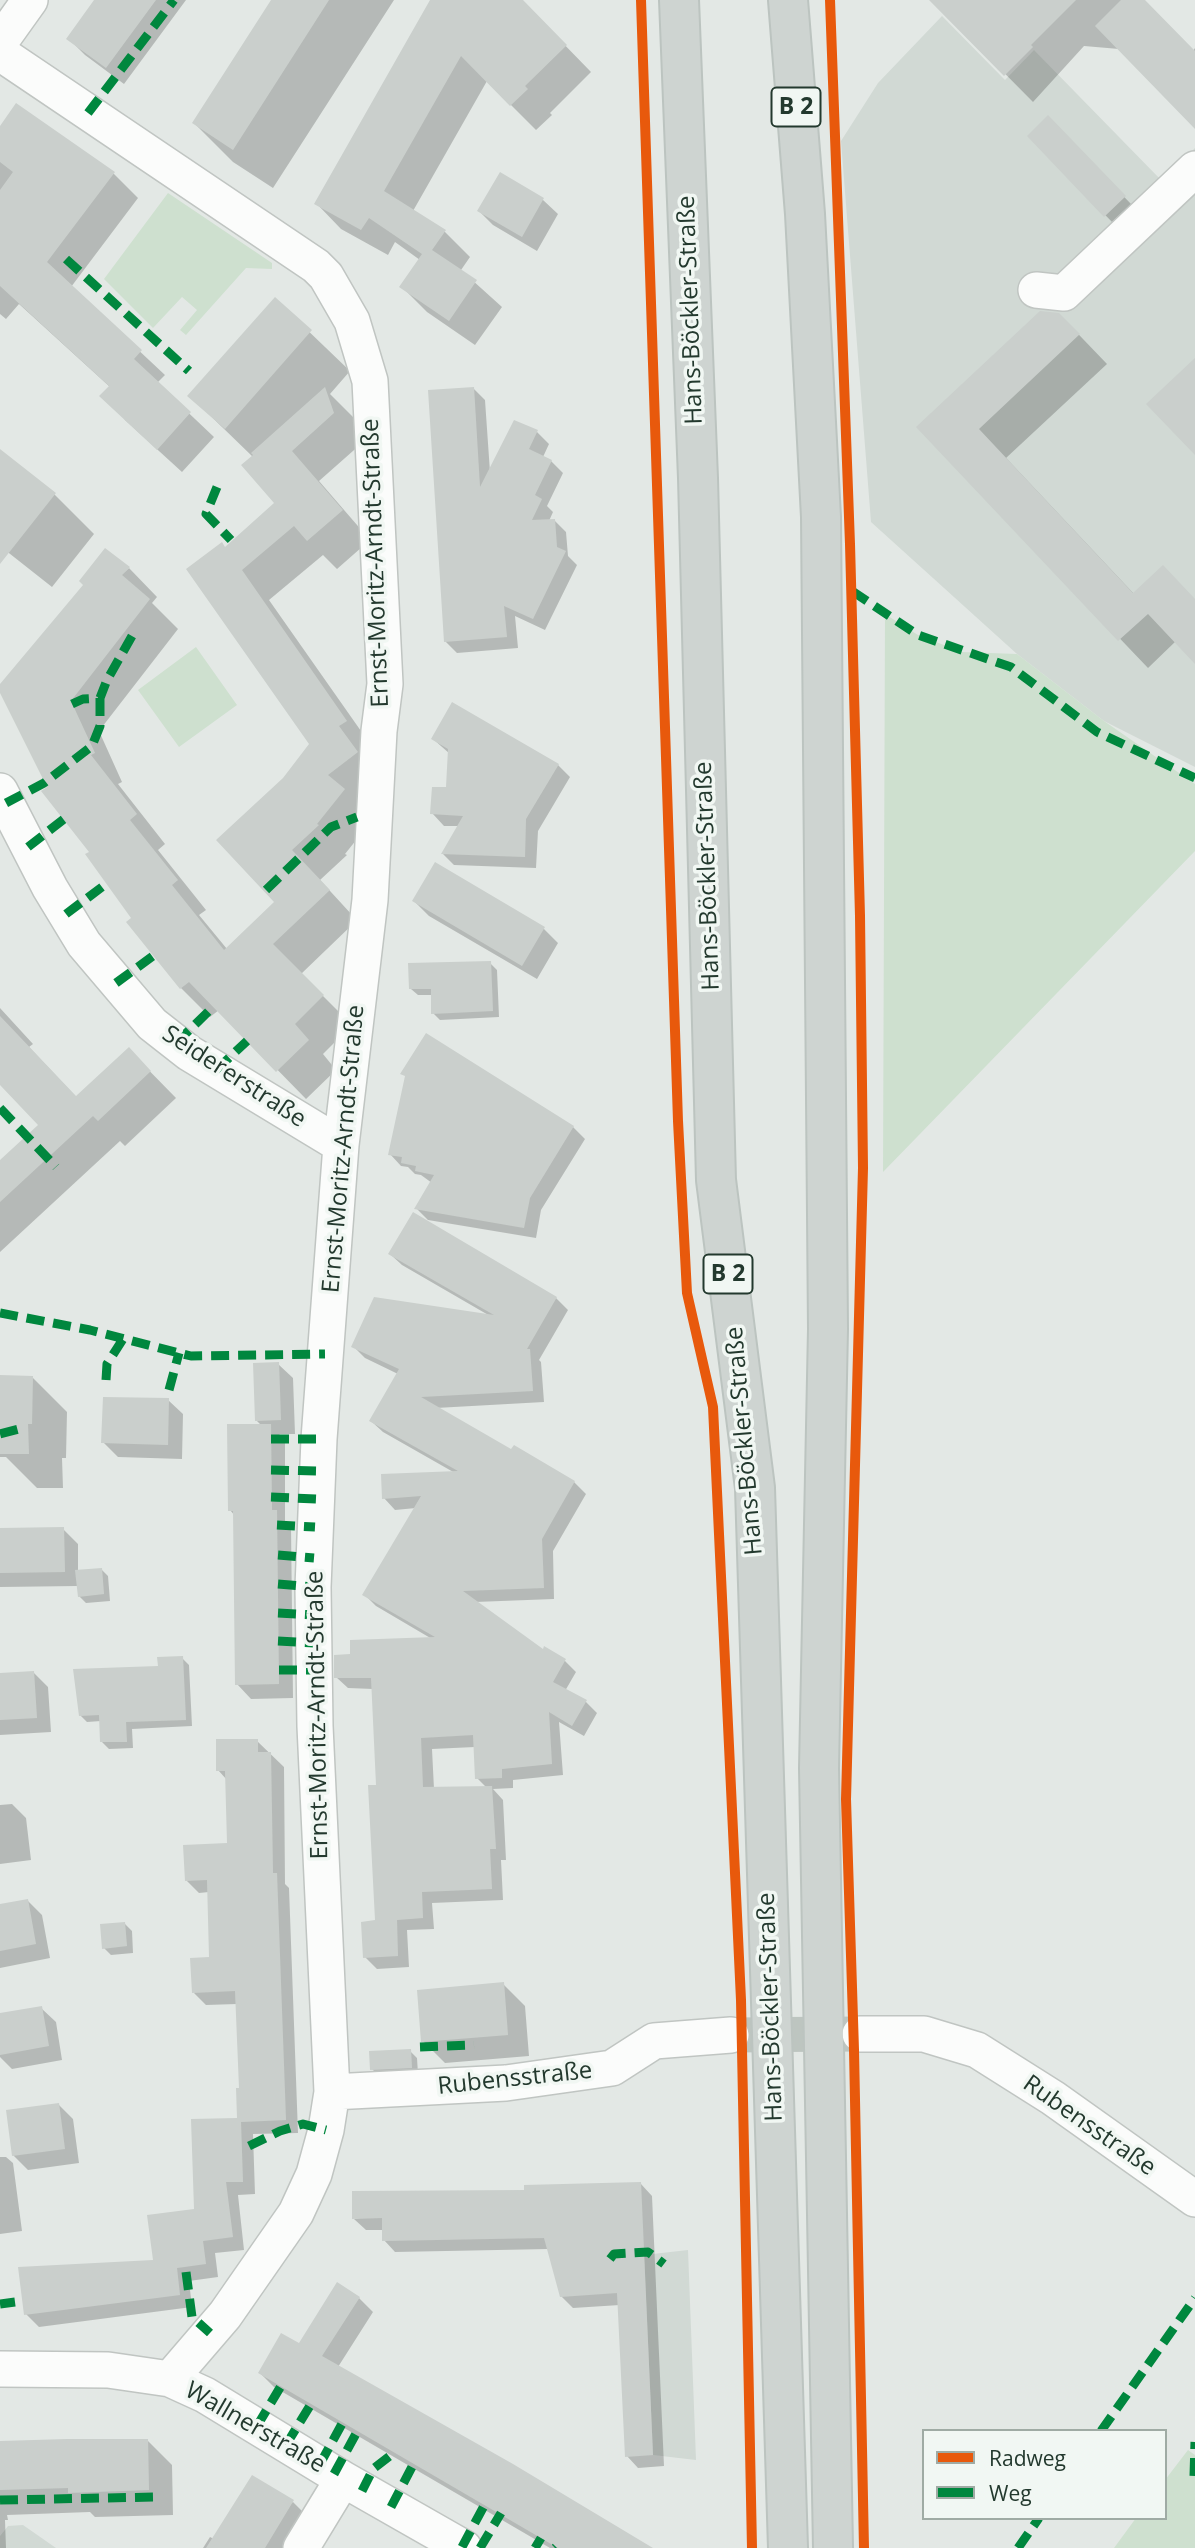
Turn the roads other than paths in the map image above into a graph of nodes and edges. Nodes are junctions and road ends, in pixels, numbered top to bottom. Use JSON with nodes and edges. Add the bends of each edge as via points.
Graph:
{"nodes":[{"id":1,"x":30,"y":0,"type":"edge"},
{"id":2,"x":679,"y":0,"type":"edge"},
{"id":3,"x":788,"y":0,"type":"edge"},
{"id":4,"x":0,"y":42,"type":"edge"},
{"id":5,"x":0,"y":53,"type":"edge"},
{"id":6,"x":1195,"y":169,"type":"edge"},
{"id":7,"x":1036,"y":290,"type":"dead end"},
{"id":8,"x":0,"y":791,"type":"edge"},
{"id":9,"x":341,"y":1145,"type":"junction"},
{"id":10,"x":860,"y":2034,"type":"tunnel mouth"},
{"id":11,"x":731,"y":2035,"type":"tunnel mouth"},
{"id":12,"x":332,"y":2092,"type":"junction"},
{"id":13,"x":1195,"y":2199,"type":"edge"},
{"id":14,"x":0,"y":2369,"type":"edge"},
{"id":15,"x":170,"y":2379,"type":"junction"},
{"id":16,"x":343,"y":2479,"type":"junction"},
{"id":17,"x":301,"y":2548,"type":"edge"},
{"id":18,"x":464,"y":2548,"type":"edge"},
{"id":19,"x":788,"y":2548,"type":"edge"},
{"id":20,"x":832,"y":2548,"type":"edge"}],
"edges":[{"from":1,"to":4,"type":"street"},
{"from":2,"to":19,"type":"main road","name":"Hans-Böckler-Straße","number":"B 2","via":[[698,478],[716,1180],[755,1488]]},
{"from":3,"to":20,"type":"main road","name":"Hans-Böckler-Straße","number":"B 2","via":[[821,517],[828,1329],[819,1768]]},
{"from":5,"to":9,"type":"street","name":"Ernst-Moritz-Arndt-Straße","via":[[316,266],[354,328],[370,381],[384,684],[370,900]]},
{"from":6,"to":7,"type":"street","via":[[1107,239],[1064,293]]},
{"from":8,"to":9,"type":"street","name":"Seidererstraße","via":[[84,944],[152,1024],[189,1053]]},
{"from":9,"to":12,"type":"street","name":"Ernst-Moritz-Arndt-Straße","via":[[319,1427],[313,1587]]},
{"from":10,"to":13,"type":"street","name":"Rubensstraße","via":[[924,2034],[976,2050],[1053,2098]]},
{"from":11,"to":12,"type":"street","name":"Rubensstraße","via":[[654,2041],[612,2068],[506,2083]]},
{"from":12,"to":15,"type":"street","name":"Ernst-Moritz-Arndt-Straße","via":[[314,2174],[296,2213],[225,2315]]},
{"from":14,"to":15,"type":"street","name":"Wallnerstraße","via":[[108,2370]]},
{"from":15,"to":16,"type":"street","name":"Wallnerstraße","via":[[205,2395]]},
{"from":16,"to":17,"type":"street","name":"Wallnerstraße"},
{"from":16,"to":18,"type":"street","name":"Wallnerstraße"}]}
